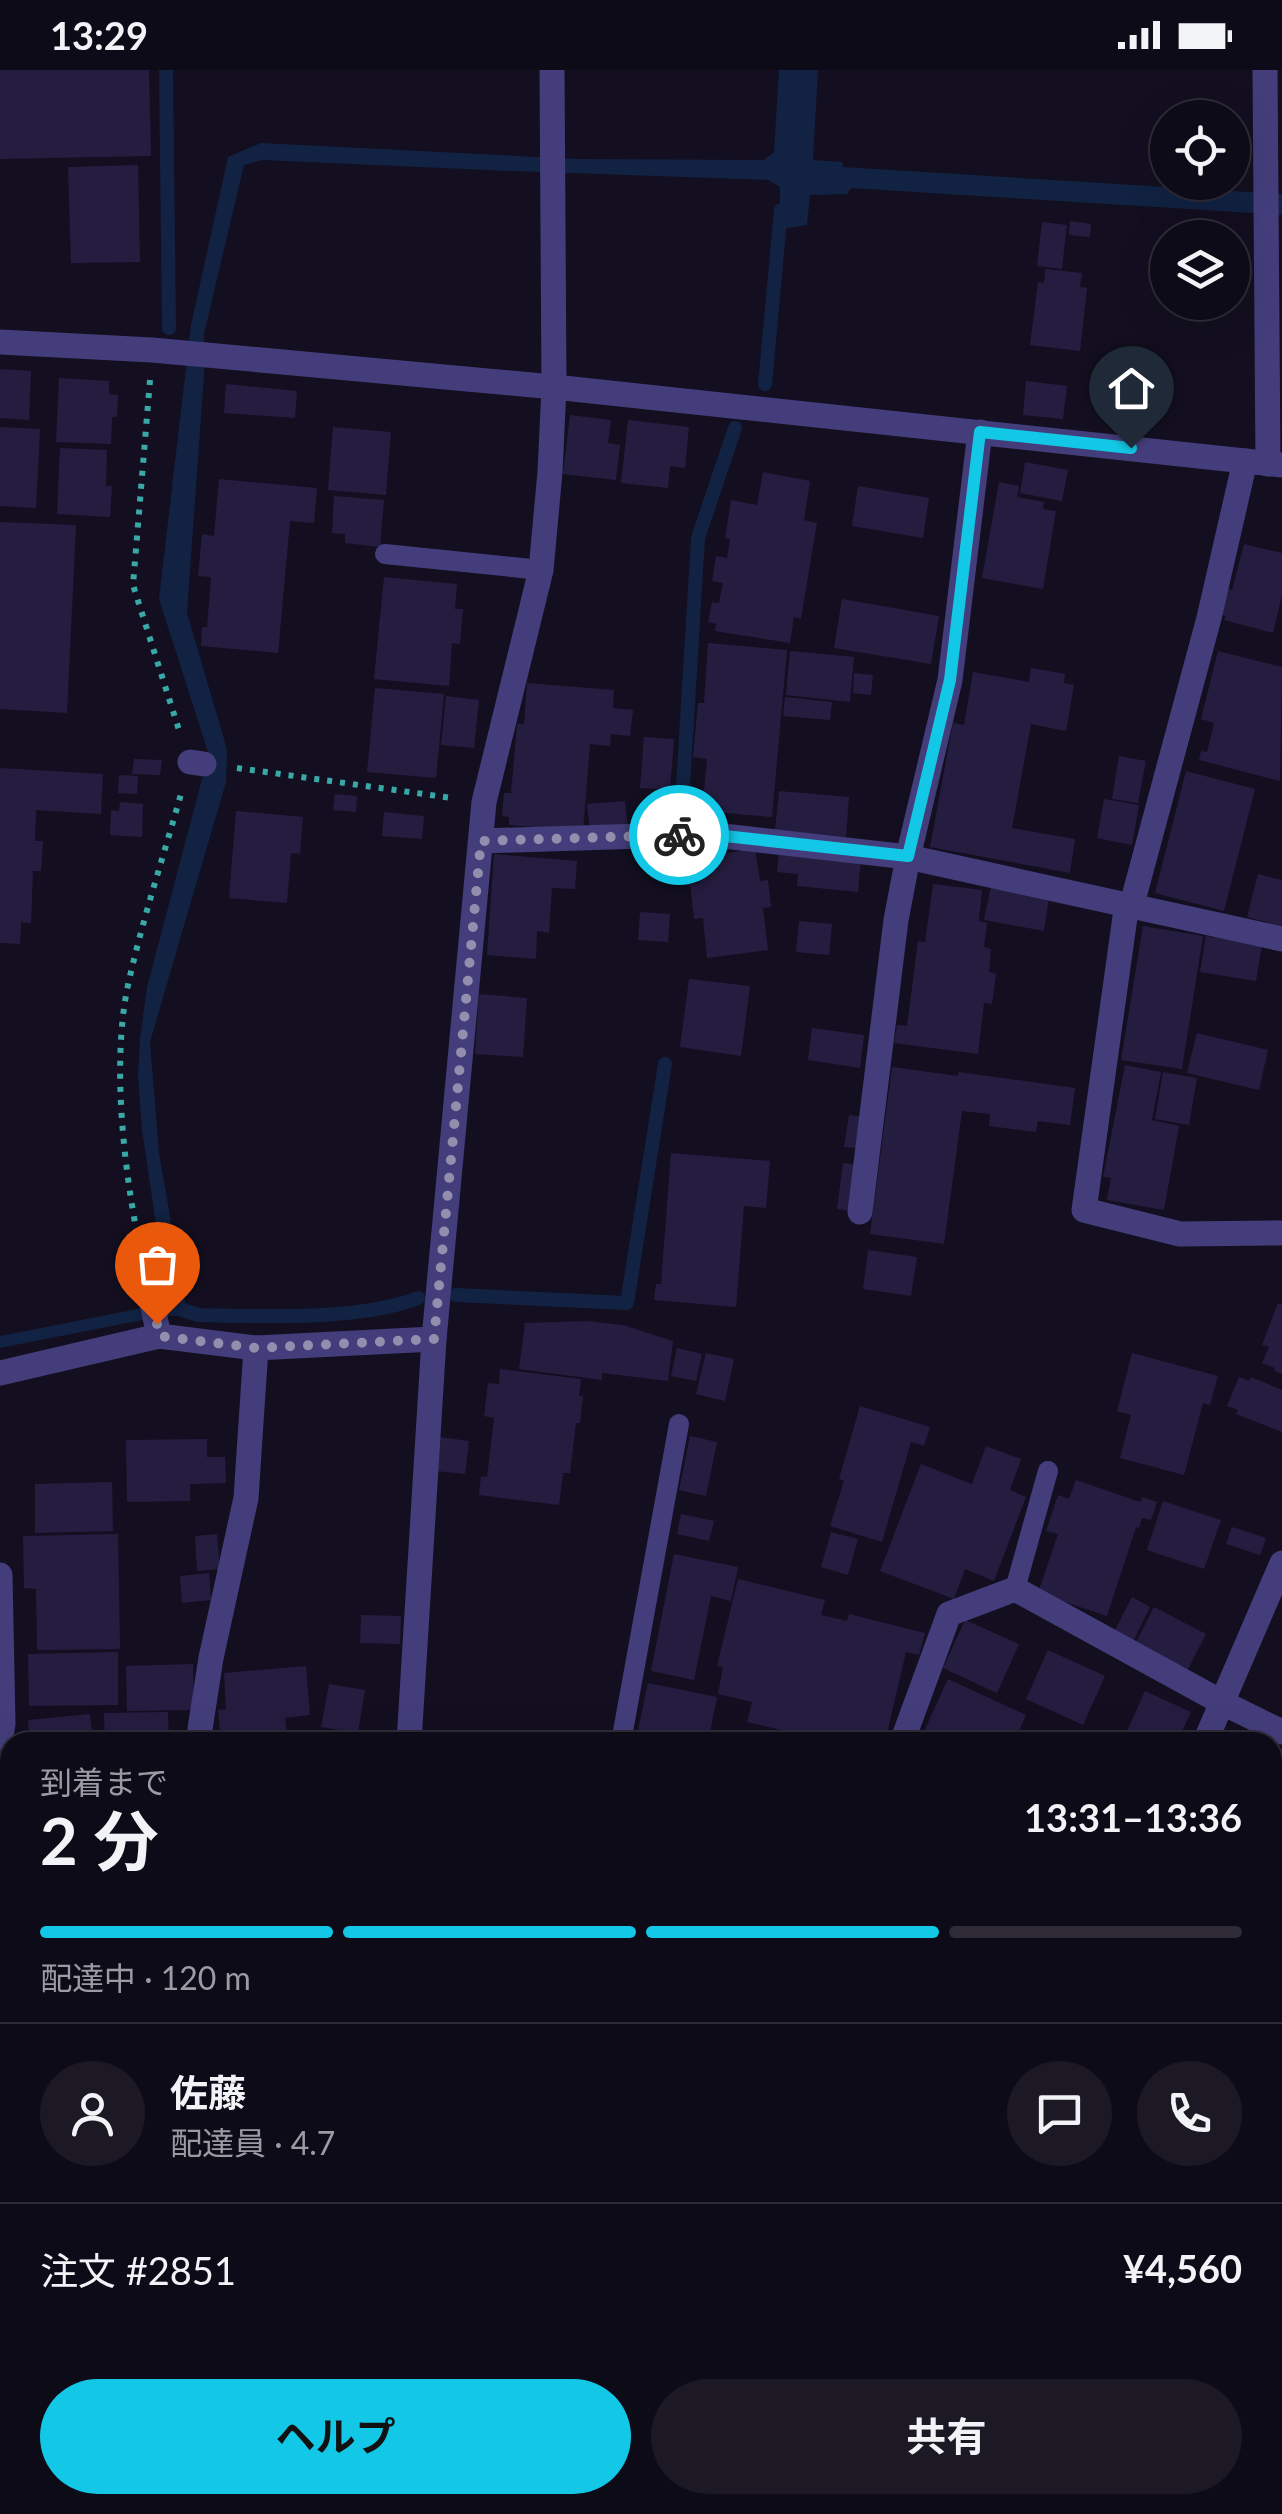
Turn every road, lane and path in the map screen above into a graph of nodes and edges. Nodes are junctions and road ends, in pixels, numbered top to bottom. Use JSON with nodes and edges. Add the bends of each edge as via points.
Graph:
{"nodes":[{"id":1,"x":552,"y":70,"type":"edge"},
{"id":2,"x":1265,"y":70,"type":"edge"},
{"id":3,"x":0,"y":342,"type":"edge"},
{"id":4,"x":152,"y":350,"type":"junction"},
{"id":5,"x":554,"y":388,"type":"junction"},
{"id":6,"x":980,"y":432,"type":"junction"},
{"id":7,"x":1265,"y":463,"type":"edge"},
{"id":8,"x":385,"y":554,"type":"dead end"},
{"id":9,"x":541,"y":570,"type":"junction"},
{"id":10,"x":230,"y":768,"type":"dead end"},
{"id":11,"x":484,"y":802,"type":"junction"},
{"id":12,"x":481,"y":841,"type":"junction"},
{"id":13,"x":908,"y":856,"type":"junction"},
{"id":14,"x":1132,"y":904,"type":"junction"},
{"id":15,"x":1282,"y":938,"type":"edge"},
{"id":16,"x":860,"y":1212,"type":"dead end"},
{"id":17,"x":1282,"y":1233,"type":"edge"},
{"id":18,"x":156,"y":1321,"type":"junction"},
{"id":19,"x":434,"y":1339,"type":"junction"},
{"id":20,"x":256,"y":1348,"type":"junction"},
{"id":21,"x":0,"y":1372,"type":"edge"},
{"id":22,"x":679,"y":1424,"type":"dead end"},
{"id":23,"x":1048,"y":1471,"type":"dead end"},
{"id":24,"x":1282,"y":1564,"type":"edge"},
{"id":25,"x":0,"y":1576,"type":"edge"},
{"id":26,"x":1015,"y":1589,"type":"junction"},
{"id":27,"x":0,"y":1609,"type":"edge"},
{"id":28,"x":1222,"y":1704,"type":"junction"},
{"id":29,"x":2,"y":1732,"type":"edge"},
{"id":30,"x":200,"y":1732,"type":"edge"},
{"id":31,"x":412,"y":1732,"type":"edge"},
{"id":32,"x":623,"y":1732,"type":"edge"},
{"id":33,"x":906,"y":1732,"type":"edge"},
{"id":34,"x":1209,"y":1732,"type":"edge"},
{"id":35,"x":1282,"y":1732,"type":"edge"}],
"edges":[{"from":1,"to":5,"type":"street"},
{"from":2,"to":7,"type":"street"},
{"from":3,"to":4,"type":"street"},
{"from":4,"to":5,"type":"street"},
{"from":4,"to":18,"type":"path","via":[[133,585],[197,763],[127,988],[120,1060],[127,1168]]},
{"from":5,"to":6,"type":"street"},
{"from":5,"to":9,"type":"street"},
{"from":6,"to":7,"type":"street"},
{"from":6,"to":13,"type":"street","via":[[950,680]]},
{"from":7,"to":14,"type":"street","via":[[1209,618]]},
{"from":8,"to":9,"type":"lane"},
{"from":9,"to":11,"type":"street"},
{"from":10,"to":11,"type":"path"},
{"from":11,"to":12,"type":"street"},
{"from":12,"to":13,"type":"street","via":[[706,834]]},
{"from":12,"to":19,"type":"street"},
{"from":13,"to":14,"type":"street"},
{"from":13,"to":16,"type":"street"},
{"from":14,"to":15,"type":"street"},
{"from":14,"to":17,"type":"street","via":[[1084,1210],[1180,1234]]},
{"from":18,"to":20,"type":"street"},
{"from":18,"to":21,"type":"street"},
{"from":19,"to":20,"type":"street"},
{"from":19,"to":31,"type":"street"},
{"from":20,"to":30,"type":"street","via":[[246,1498]]},
{"from":22,"to":32,"type":"lane"},
{"from":23,"to":26,"type":"lane"},
{"from":24,"to":28,"type":"street"},
{"from":25,"to":27,"type":"street"},
{"from":26,"to":28,"type":"street"},
{"from":26,"to":33,"type":"street","via":[[948,1614]]},
{"from":27,"to":29,"type":"street"},
{"from":28,"to":34,"type":"street"},
{"from":28,"to":35,"type":"street"}]}
